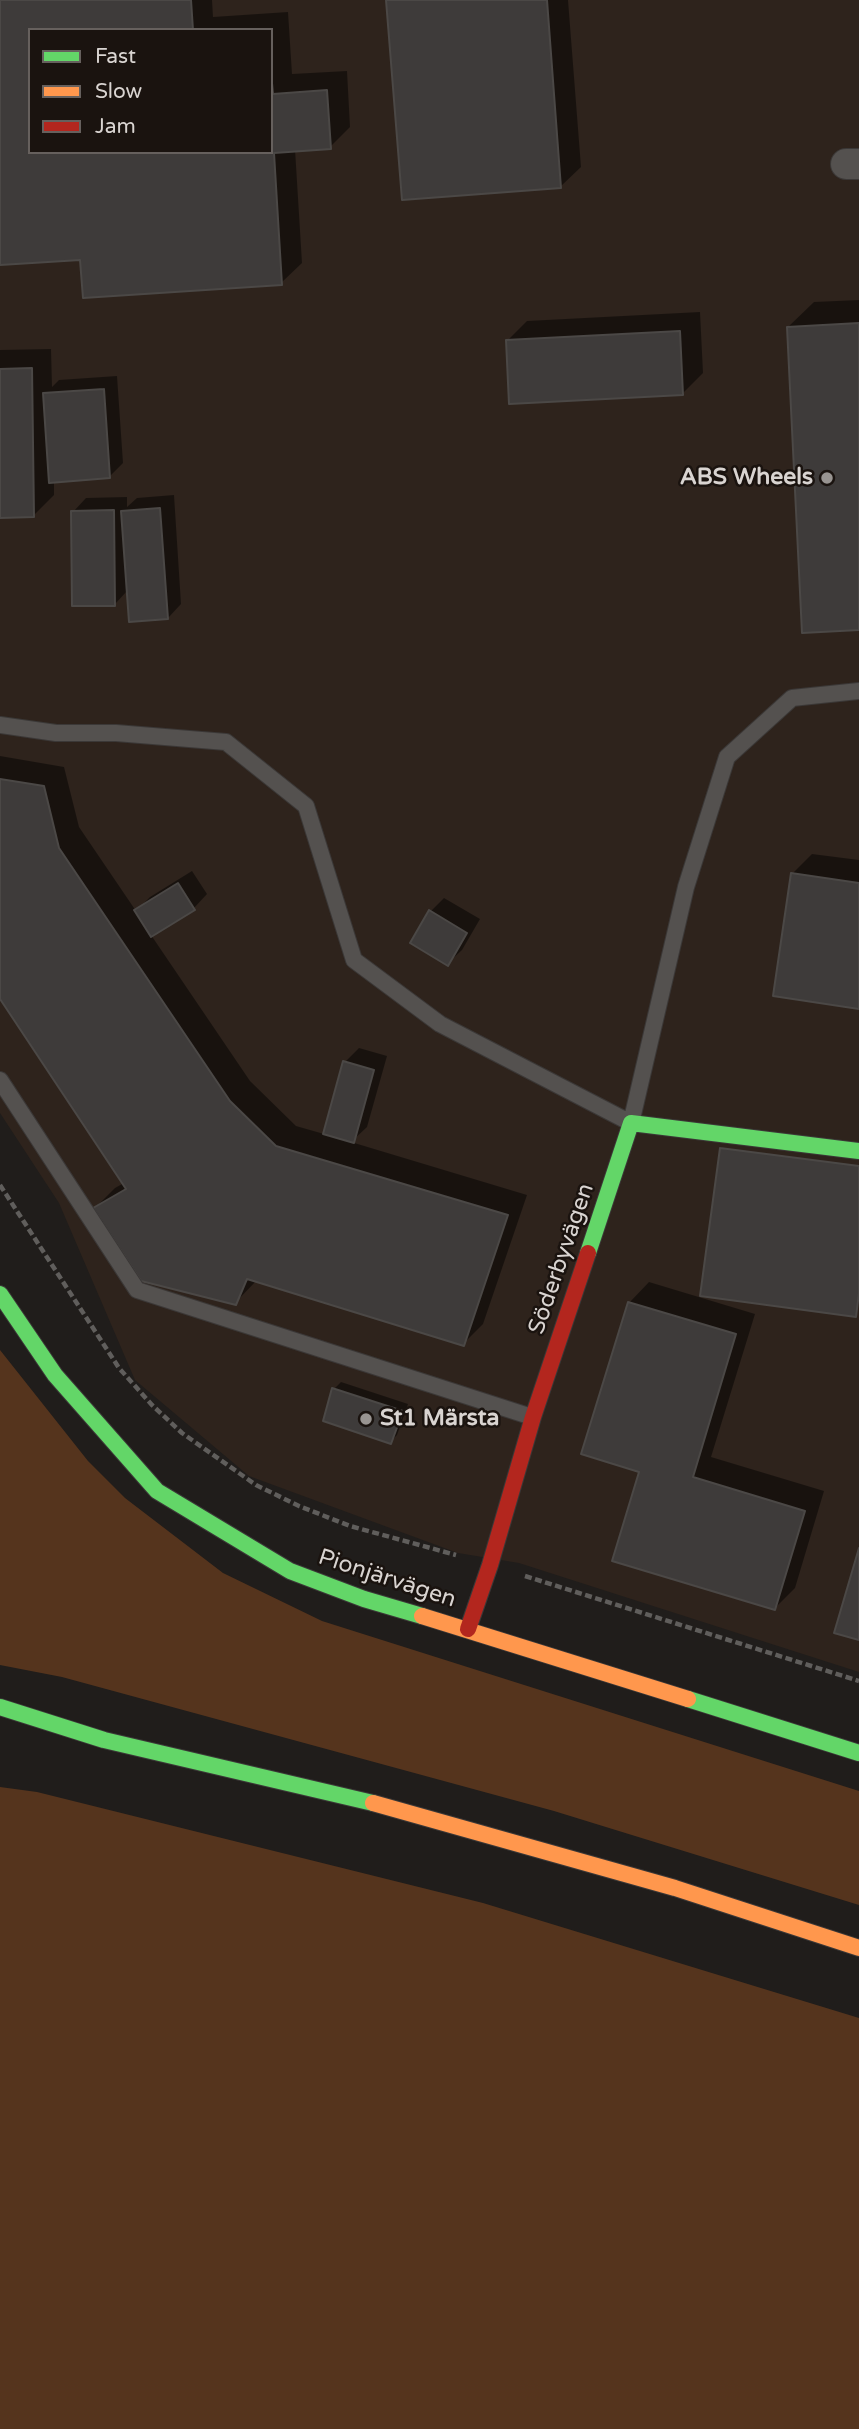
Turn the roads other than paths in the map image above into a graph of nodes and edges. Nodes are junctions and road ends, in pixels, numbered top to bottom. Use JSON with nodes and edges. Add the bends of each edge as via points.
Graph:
{"nodes":[{"id":1,"x":859,"y":691,"type":"edge"},
{"id":2,"x":0,"y":726,"type":"edge"},
{"id":3,"x":0,"y":1080,"type":"edge"},
{"id":4,"x":631,"y":1123,"type":"junction"},
{"id":5,"x":859,"y":1151,"type":"edge"},
{"id":6,"x":0,"y":1294,"type":"edge"},
{"id":7,"x":533,"y":1417,"type":"junction"},
{"id":8,"x":468,"y":1629,"type":"junction"},
{"id":9,"x":0,"y":1707,"type":"edge"},
{"id":10,"x":26,"y":1732,"type":"dead end"},
{"id":11,"x":104,"y":1740,"type":"junction"},
{"id":12,"x":859,"y":1753,"type":"edge"},
{"id":13,"x":859,"y":1948,"type":"edge"}],
"edges":[{"from":1,"to":4,"type":"lane","via":[[792,698],[727,757],[686,887]]},
{"from":2,"to":4,"type":"lane","via":[[226,742],[306,806],[355,960],[440,1024]]},
{"from":3,"to":7,"type":"lane","via":[[137,1290]]},
{"from":4,"to":5,"type":"street"},
{"from":4,"to":7,"type":"street","name":"Söderbyvägen"},
{"from":6,"to":8,"type":"street","name":"Pionjärvägen","via":[[55,1375],[157,1490],[290,1571],[364,1599]]},
{"from":7,"to":8,"type":"street","name":"Söderbyvägen"},
{"from":8,"to":12,"type":"street","name":"Pionjärvägen"},
{"from":9,"to":11,"type":"street"},
{"from":10,"to":11,"type":"street"},
{"from":11,"to":13,"type":"street","via":[[383,1805],[675,1888]]}]}
